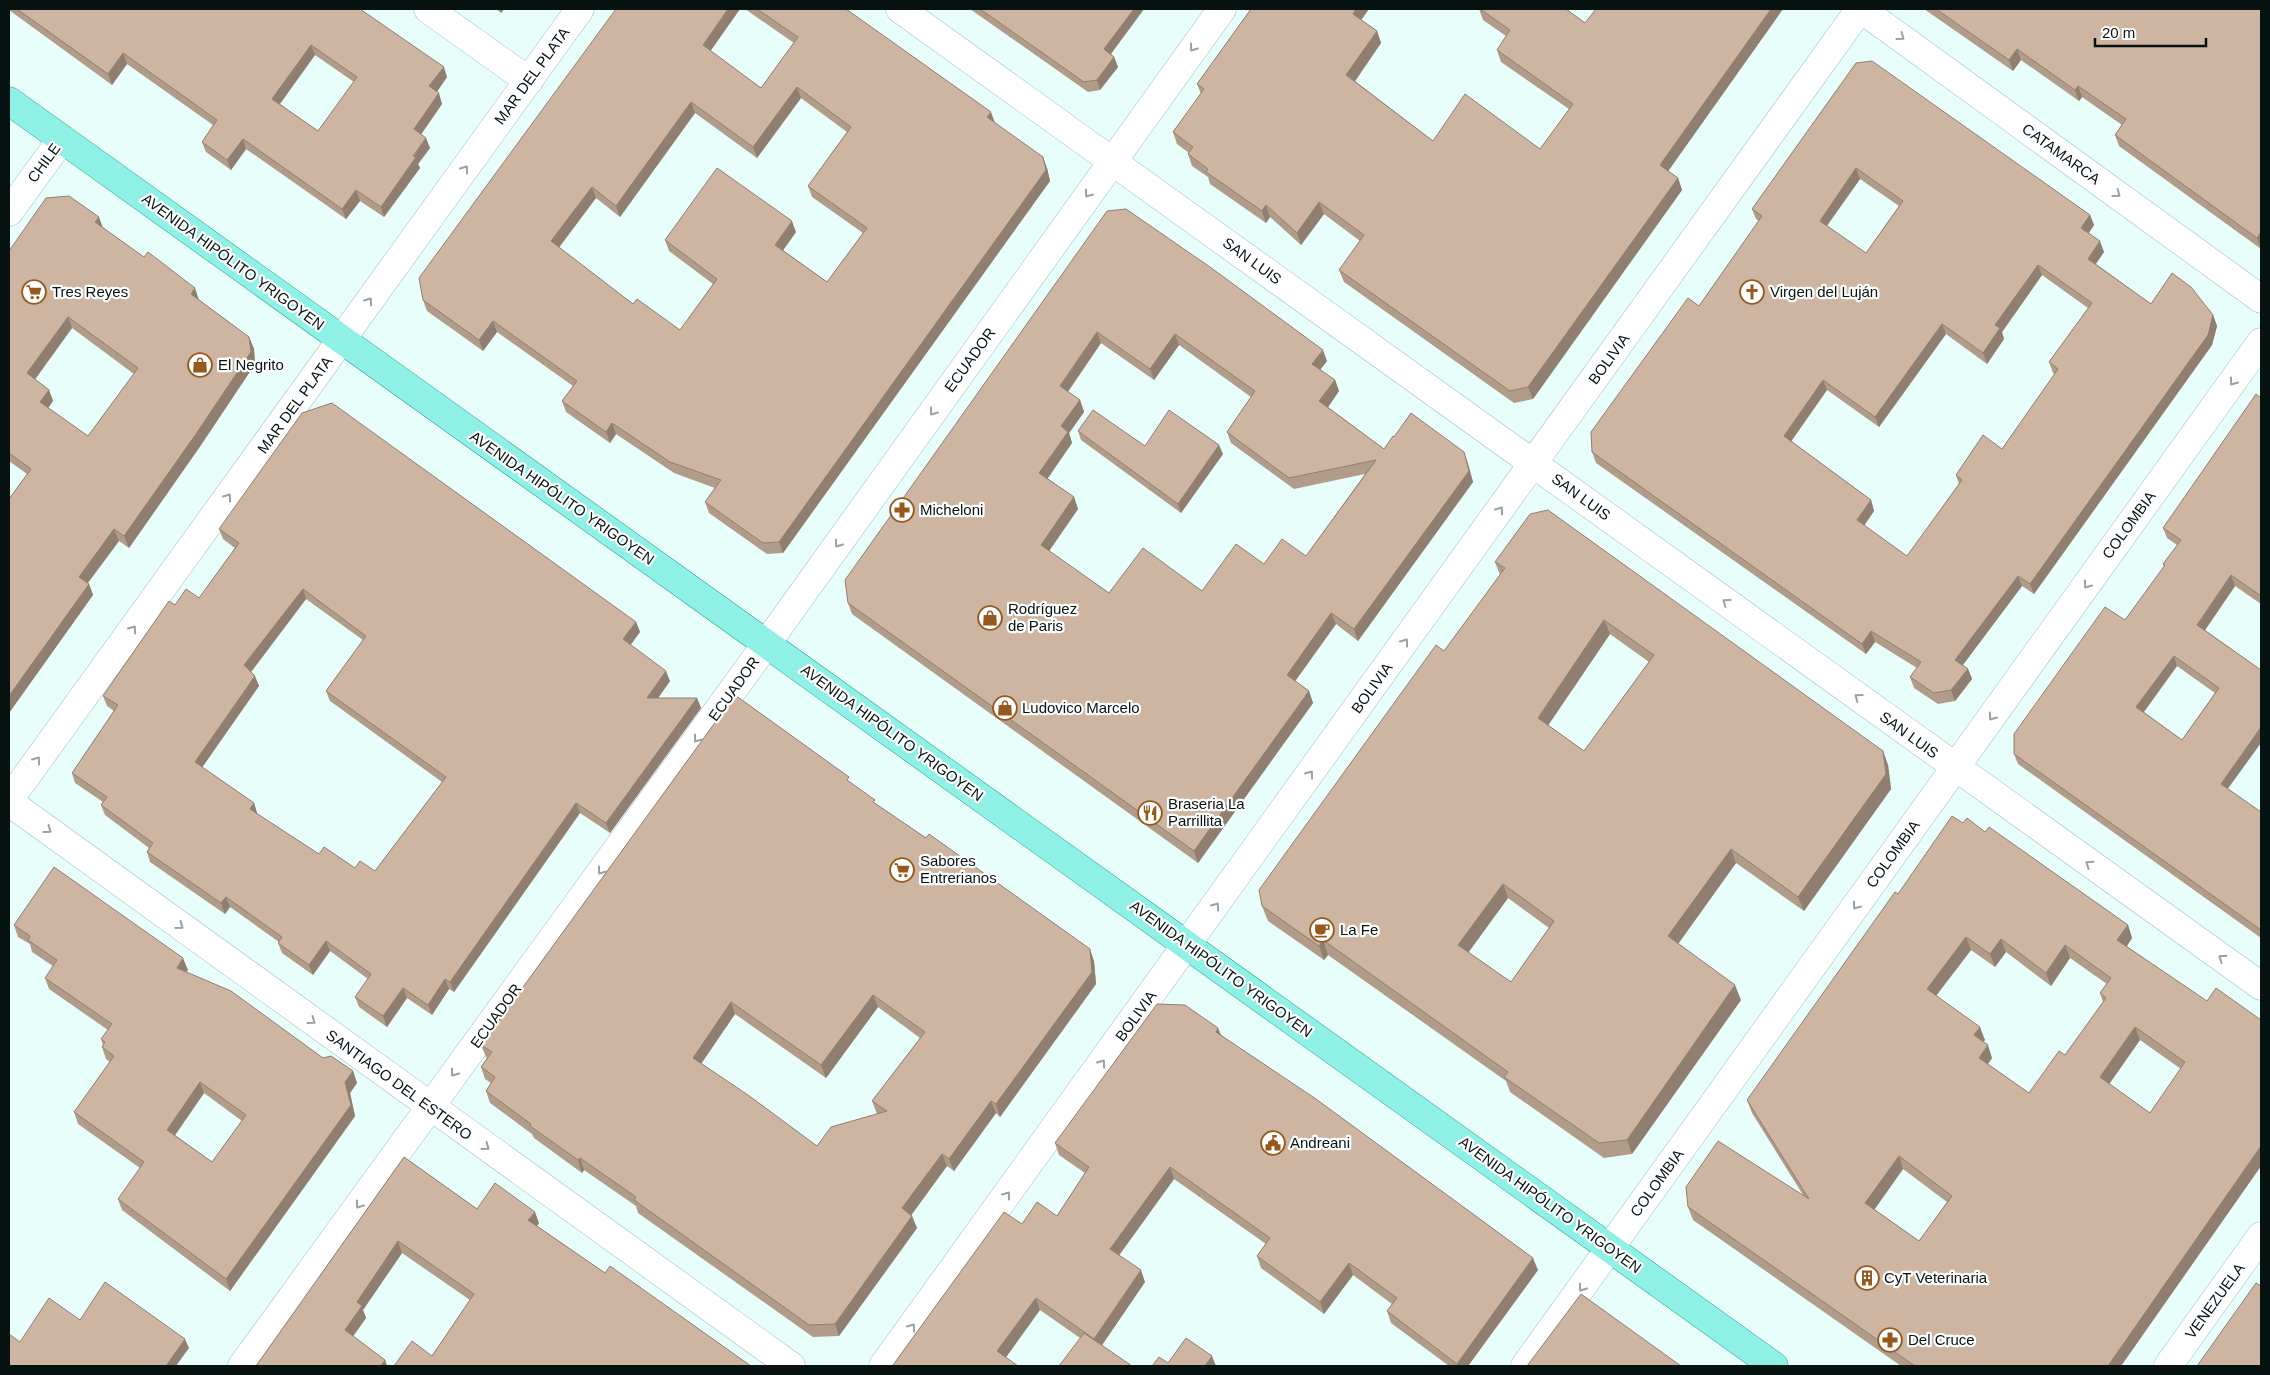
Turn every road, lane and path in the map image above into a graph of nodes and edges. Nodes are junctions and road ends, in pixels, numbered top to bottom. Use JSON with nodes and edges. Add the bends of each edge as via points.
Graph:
{"nodes":[{"id":1,"x":428,"y":9,"type":"edge"},
{"id":2,"x":580,"y":9,"type":"edge"},
{"id":3,"x":900,"y":9,"type":"edge"},
{"id":4,"x":1222,"y":9,"type":"edge"},
{"id":5,"x":1861,"y":9,"type":"edge"},
{"id":6,"x":529,"y":80,"type":"junction"},
{"id":7,"x":9,"y":101,"type":"edge"},
{"id":8,"x":62,"y":139,"type":"junction"},
{"id":9,"x":1112,"y":161,"type":"junction"},
{"id":10,"x":9,"y":212,"type":"edge"},
{"id":11,"x":2261,"y":299,"type":"edge"},
{"id":12,"x":341,"y":341,"type":"junction"},
{"id":13,"x":2261,"y":342,"type":"edge"},
{"id":14,"x":1534,"y":463,"type":"junction"},
{"id":15,"x":767,"y":643,"type":"junction"},
{"id":16,"x":1955,"y":768,"type":"junction"},
{"id":17,"x":9,"y":801,"type":"edge"},
{"id":18,"x":1187,"y":945,"type":"junction"},
{"id":19,"x":2261,"y":986,"type":"edge"},
{"id":20,"x":430,"y":1107,"type":"junction"},
{"id":21,"x":2261,"y":1236,"type":"edge"},
{"id":22,"x":1610,"y":1249,"type":"junction"},
{"id":23,"x":242,"y":1366,"type":"edge"},
{"id":24,"x":791,"y":1366,"type":"edge"},
{"id":25,"x":884,"y":1366,"type":"edge"},
{"id":26,"x":1525,"y":1366,"type":"edge"},
{"id":27,"x":1774,"y":1366,"type":"edge"},
{"id":28,"x":2168,"y":1366,"type":"edge"}],
"edges":[{"from":1,"to":6,"type":"street"},
{"from":2,"to":6,"type":"street","name":"MAR DEL PLATA"},
{"from":3,"to":9,"type":"street","name":"SAN LUIS"},
{"from":4,"to":9,"type":"street","name":"ECUADOR","one_way":true},
{"from":5,"to":11,"type":"street","name":"CATAMARCA","one_way":true},
{"from":5,"to":14,"type":"street","name":"BOLIVIA"},
{"from":12,"to":6,"type":"street","name":"MAR DEL PLATA","one_way":true},
{"from":7,"to":8,"type":"main road","name":"AVENIDA HIPÓLITO YRIGOYEN"},
{"from":8,"to":10,"type":"street","name":"CHILE"},
{"from":8,"to":12,"type":"main road","name":"AVENIDA HIPÓLITO YRIGOYEN"},
{"from":9,"to":14,"type":"street","name":"SAN LUIS"},
{"from":9,"to":15,"type":"street","name":"ECUADOR","one_way":true},
{"from":12,"to":15,"type":"main road","name":"AVENIDA HIPÓLITO YRIGOYEN"},
{"from":17,"to":12,"type":"street","name":"MAR DEL PLATA","one_way":true},
{"from":13,"to":16,"type":"street","name":"COLOMBIA","one_way":true},
{"from":16,"to":14,"type":"street","name":"SAN LUIS","one_way":true},
{"from":18,"to":14,"type":"street","name":"BOLIVIA","one_way":true},
{"from":15,"to":18,"type":"main road","name":"AVENIDA HIPÓLITO YRIGOYEN"},
{"from":15,"to":20,"type":"street","name":"ECUADOR","one_way":true},
{"from":19,"to":16,"type":"street","name":"SAN LUIS","one_way":true},
{"from":16,"to":22,"type":"street","name":"COLOMBIA","one_way":true},
{"from":17,"to":20,"type":"street","name":"SANTIAGO DEL ESTERO","one_way":true},
{"from":18,"to":22,"type":"main road","name":"AVENIDA HIPÓLITO YRIGOYEN"},
{"from":25,"to":18,"type":"street","name":"BOLIVIA","one_way":true},
{"from":20,"to":23,"type":"street","name":"ECUADOR","one_way":true},
{"from":20,"to":24,"type":"street","name":"SANTIAGO DEL ESTERO","one_way":true},
{"from":21,"to":28,"type":"street","name":"VENEZUELA"},
{"from":22,"to":26,"type":"street","name":"COLOMBIA","one_way":true},
{"from":22,"to":27,"type":"main road","name":"AVENIDA HIPÓLITO YRIGOYEN"}]}
